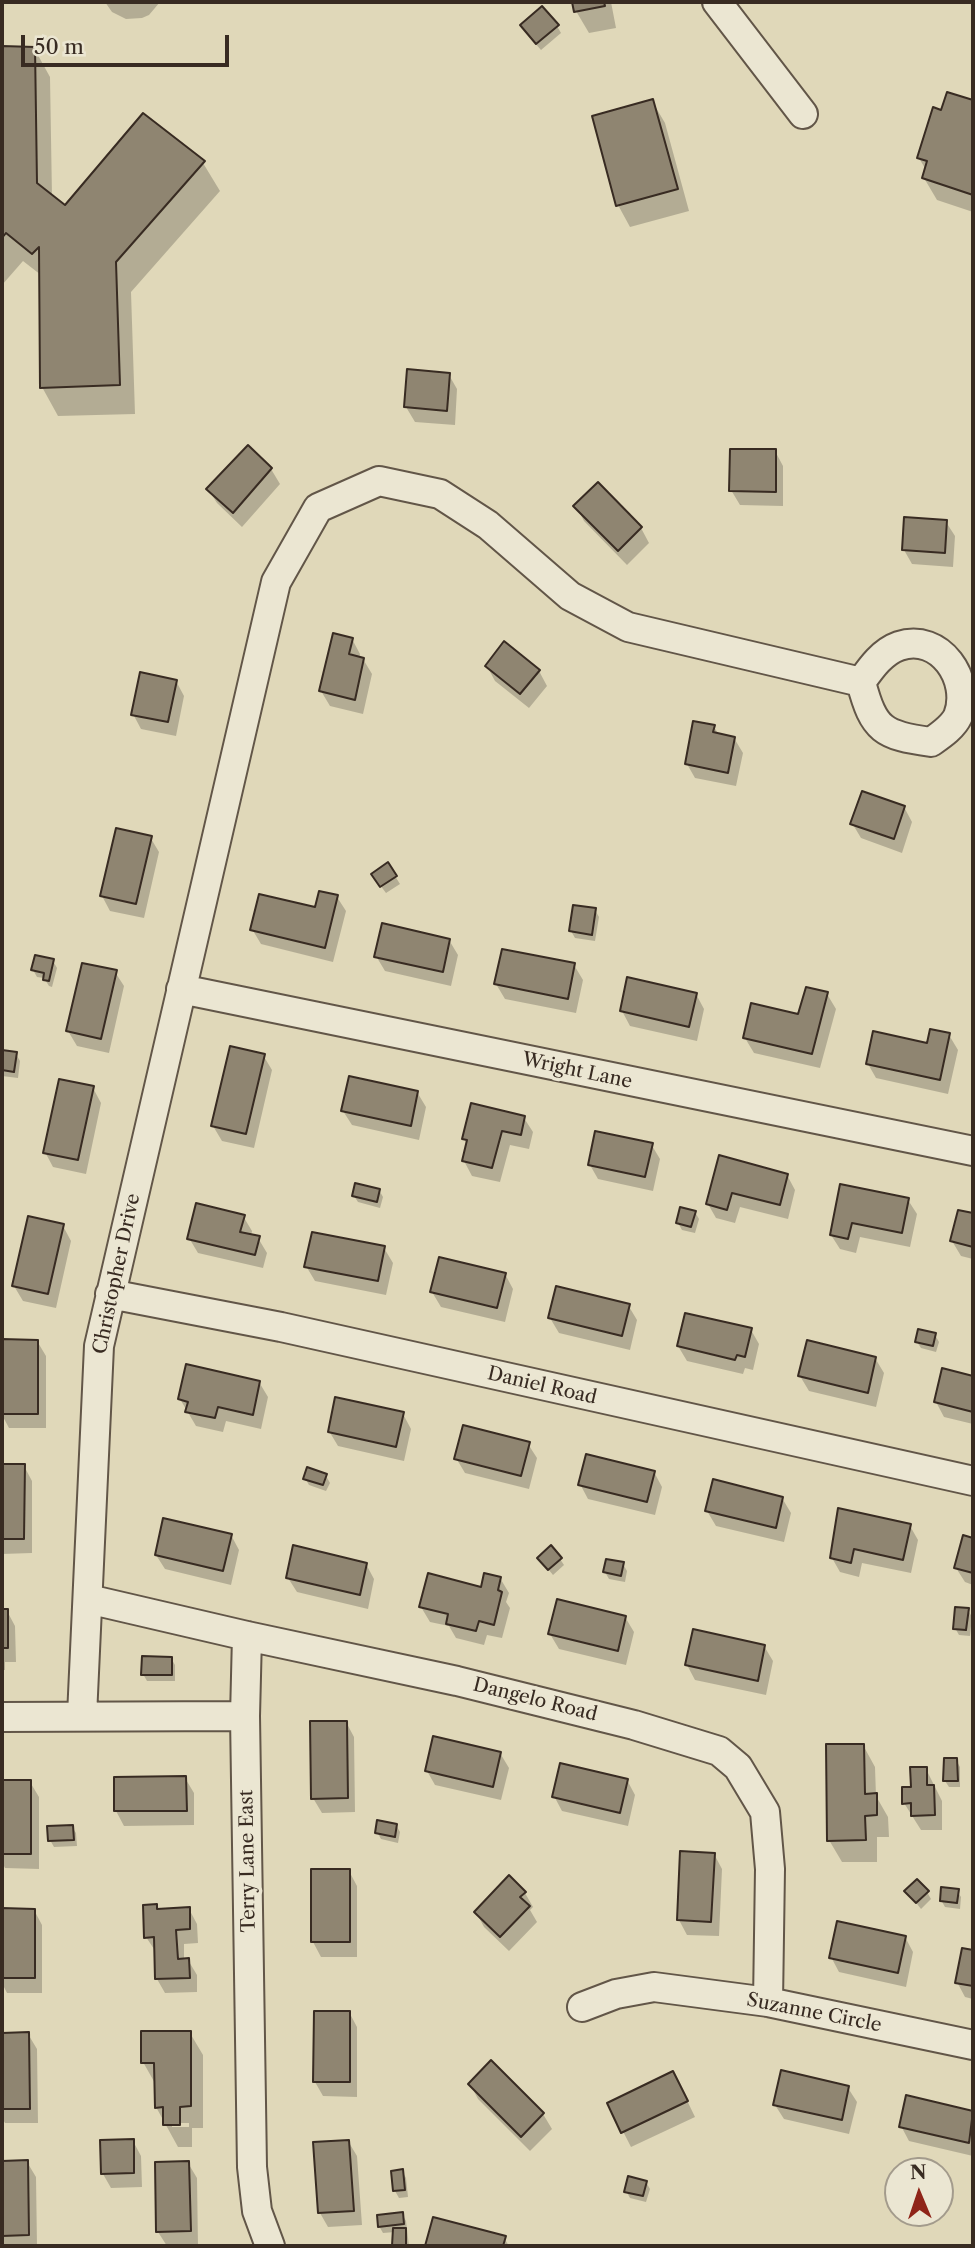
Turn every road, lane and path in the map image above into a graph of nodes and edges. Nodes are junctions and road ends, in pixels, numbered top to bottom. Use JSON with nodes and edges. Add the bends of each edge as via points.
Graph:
{"nodes":[{"id":1,"x":717,"y":2,"type":"edge"},
{"id":2,"x":803,"y":114,"type":"dead end"},
{"id":3,"x":861,"y":682,"type":"dead end"},
{"id":4,"x":181,"y":989,"type":"junction"},
{"id":5,"x":973,"y":1151,"type":"edge"},
{"id":6,"x":110,"y":1294,"type":"junction"},
{"id":7,"x":973,"y":1481,"type":"edge"},
{"id":8,"x":88,"y":1599,"type":"junction"},
{"id":9,"x":247,"y":1636,"type":"junction"},
{"id":10,"x":82,"y":1716,"type":"junction"},
{"id":11,"x":245,"y":1716,"type":"junction"},
{"id":12,"x":2,"y":1717,"type":"edge"},
{"id":13,"x":768,"y":2002,"type":"junction"},
{"id":14,"x":582,"y":2007,"type":"dead end"},
{"id":15,"x":973,"y":2045,"type":"edge"},
{"id":16,"x":270,"y":2246,"type":"edge"}],
"edges":[{"from":1,"to":2,"type":"street"},
{"from":3,"to":4,"type":"street","name":"Christopher Drive","via":[[628,626],[570,596],[488,525],[440,494],[379,481],[318,508],[276,582]]},
{"from":4,"to":5,"type":"street","name":"Wright Lane"},
{"from":4,"to":6,"type":"street","name":"Christopher Drive"},
{"from":6,"to":7,"type":"street","name":"Daniel Road","via":[[281,1327]]},
{"from":6,"to":8,"type":"street","name":"Christopher Drive","via":[[99,1346]]},
{"from":8,"to":9,"type":"street","name":"Dangelo Road"},
{"from":8,"to":10,"type":"street","name":"Christopher Drive"},
{"from":9,"to":11,"type":"street","name":"Terry Lane East"},
{"from":9,"to":13,"type":"street","name":"Dangelo Road","via":[[457,1681],[719,1751],[738,1767],[765,1812],[770,1869]]},
{"from":10,"to":11,"type":"street"},
{"from":10,"to":12,"type":"street"},
{"from":11,"to":16,"type":"street","name":"Terry Lane East","via":[[252,2167],[257,2211]]},
{"from":13,"to":14,"type":"street","name":"Suzanne Circle","via":[[654,1987]]},
{"from":13,"to":15,"type":"street","name":"Suzanne Circle"}]}
